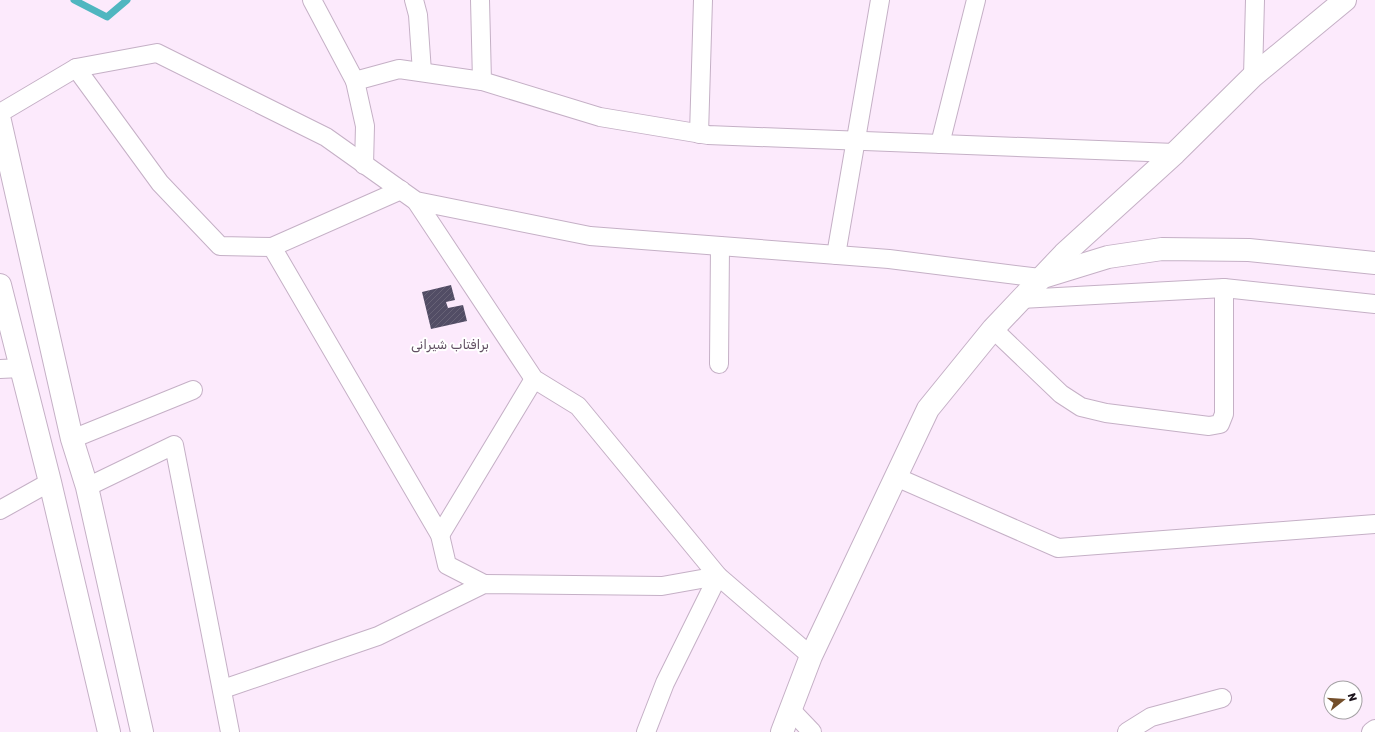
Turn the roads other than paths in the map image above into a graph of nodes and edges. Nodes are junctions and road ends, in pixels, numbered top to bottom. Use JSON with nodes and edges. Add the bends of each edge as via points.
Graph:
{"nodes":[{"id":1,"x":312,"y":0,"type":"edge"},
{"id":2,"x":414,"y":0,"type":"edge"},
{"id":3,"x":480,"y":0,"type":"edge"},
{"id":4,"x":703,"y":0,"type":"edge"},
{"id":5,"x":880,"y":0,"type":"edge"},
{"id":6,"x":976,"y":0,"type":"edge"},
{"id":7,"x":1254,"y":0,"type":"edge"},
{"id":8,"x":1345,"y":0,"type":"edge"},
{"id":9,"x":76,"y":68,"type":"junction"},
{"id":10,"x":422,"y":72,"type":"junction"},
{"id":11,"x":1253,"y":76,"type":"junction"},
{"id":12,"x":355,"y":81,"type":"junction"},
{"id":13,"x":482,"y":81,"type":"junction"},
{"id":14,"x":0,"y":113,"type":"edge"},
{"id":15,"x":0,"y":122,"type":"edge"},
{"id":16,"x":699,"y":134,"type":"junction"},
{"id":17,"x":855,"y":140,"type":"junction"},
{"id":18,"x":940,"y":144,"type":"junction"},
{"id":19,"x":1175,"y":153,"type":"junction"},
{"id":20,"x":364,"y":165,"type":"junction"},
{"id":21,"x":401,"y":190,"type":"junction"},
{"id":22,"x":416,"y":202,"type":"junction"},
{"id":23,"x":720,"y":246,"type":"junction"},
{"id":24,"x":272,"y":247,"type":"junction"},
{"id":25,"x":836,"y":255,"type":"junction"},
{"id":26,"x":1375,"y":263,"type":"edge"},
{"id":27,"x":1040,"y":278,"type":"junction"},
{"id":28,"x":0,"y":285,"type":"edge"},
{"id":29,"x":1224,"y":288,"type":"junction"},
{"id":30,"x":1021,"y":299,"type":"junction"},
{"id":31,"x":1375,"y":304,"type":"edge"},
{"id":32,"x":993,"y":329,"type":"junction"},
{"id":33,"x":719,"y":364,"type":"dead end"},
{"id":34,"x":10,"y":369,"type":"edge"},
{"id":35,"x":534,"y":379,"type":"junction"},
{"id":36,"x":193,"y":390,"type":"dead end"},
{"id":37,"x":72,"y":438,"type":"junction"},
{"id":38,"x":896,"y":477,"type":"junction"},
{"id":39,"x":50,"y":482,"type":"junction"},
{"id":40,"x":87,"y":486,"type":"junction"},
{"id":41,"x":0,"y":510,"type":"edge"},
{"id":42,"x":1375,"y":524,"type":"edge"},
{"id":43,"x":440,"y":535,"type":"junction"},
{"id":44,"x":718,"y":576,"type":"junction"},
{"id":45,"x":484,"y":584,"type":"junction"},
{"id":46,"x":811,"y":656,"type":"junction"},
{"id":47,"x":223,"y":689,"type":"junction"},
{"id":48,"x":1222,"y":698,"type":"dead end"},
{"id":49,"x":791,"y":710,"type":"junction"},
{"id":50,"x":1375,"y":729,"type":"edge"},
{"id":51,"x":104,"y":730,"type":"edge"},
{"id":52,"x":142,"y":732,"type":"edge"},
{"id":53,"x":230,"y":732,"type":"edge"},
{"id":54,"x":646,"y":732,"type":"edge"},
{"id":55,"x":782,"y":732,"type":"edge"},
{"id":56,"x":812,"y":732,"type":"edge"},
{"id":57,"x":1127,"y":732,"type":"edge"},
{"id":58,"x":1371,"y":732,"type":"edge"}],
"edges":[{"from":1,"to":12,"type":"street"},
{"from":2,"to":10,"type":"street","via":[[418,15]]},
{"from":3,"to":13,"type":"street"},
{"from":4,"to":16,"type":"street"},
{"from":5,"to":17,"type":"street"},
{"from":6,"to":18,"type":"street"},
{"from":7,"to":11,"type":"street"},
{"from":8,"to":11,"type":"main road"},
{"from":9,"to":14,"type":"street"},
{"from":9,"to":20,"type":"street","via":[[158,52],[326,137]]},
{"from":9,"to":24,"type":"street","via":[[160,184],[220,246]]},
{"from":10,"to":12,"type":"street","via":[[399,69]]},
{"from":10,"to":13,"type":"street"},
{"from":11,"to":19,"type":"main road"},
{"from":12,"to":20,"type":"street","via":[[365,126]]},
{"from":13,"to":16,"type":"street","via":[[600,117]]},
{"from":15,"to":37,"type":"main road"},
{"from":16,"to":17,"type":"street"},
{"from":17,"to":18,"type":"street"},
{"from":17,"to":25,"type":"street"},
{"from":18,"to":19,"type":"street"},
{"from":19,"to":27,"type":"main road"},
{"from":20,"to":21,"type":"street"},
{"from":21,"to":22,"type":"street"},
{"from":21,"to":24,"type":"street"},
{"from":22,"to":23,"type":"street","via":[[590,236]]},
{"from":22,"to":35,"type":"street"},
{"from":23,"to":25,"type":"street"},
{"from":23,"to":33,"type":"street"},
{"from":24,"to":43,"type":"street"},
{"from":25,"to":27,"type":"street"},
{"from":26,"to":27,"type":"main road","via":[[1249,250],[1162,249],[1108,257]]},
{"from":27,"to":30,"type":"main road"},
{"from":28,"to":34,"type":"main road"},
{"from":29,"to":30,"type":"street"},
{"from":29,"to":31,"type":"street"},
{"from":29,"to":32,"type":"street","via":[[1224,414],[1220,424],[1209,426],[1106,413],[1081,407],[1061,394]]},
{"from":30,"to":32,"type":"main road"},
{"from":32,"to":38,"type":"main road","via":[[928,409]]},
{"from":34,"to":39,"type":"main road"},
{"from":35,"to":43,"type":"street"},
{"from":35,"to":44,"type":"street","via":[[578,406]]},
{"from":36,"to":37,"type":"street"},
{"from":37,"to":40,"type":"main road"},
{"from":38,"to":42,"type":"street","via":[[1058,548]]},
{"from":38,"to":46,"type":"main road"},
{"from":39,"to":41,"type":"street"},
{"from":39,"to":51,"type":"main road"},
{"from":40,"to":47,"type":"street","via":[[174,445]]},
{"from":40,"to":52,"type":"main road"},
{"from":43,"to":45,"type":"street","via":[[447,565]]},
{"from":44,"to":45,"type":"street","via":[[662,586]]},
{"from":44,"to":46,"type":"street"},
{"from":44,"to":54,"type":"street","via":[[665,683]]},
{"from":45,"to":47,"type":"street","via":[[378,636]]},
{"from":46,"to":49,"type":"main road"},
{"from":47,"to":53,"type":"street"},
{"from":48,"to":57,"type":"street","via":[[1151,717]]},
{"from":49,"to":55,"type":"main road"},
{"from":49,"to":56,"type":"street"},
{"from":50,"to":58,"type":"street"}]}
